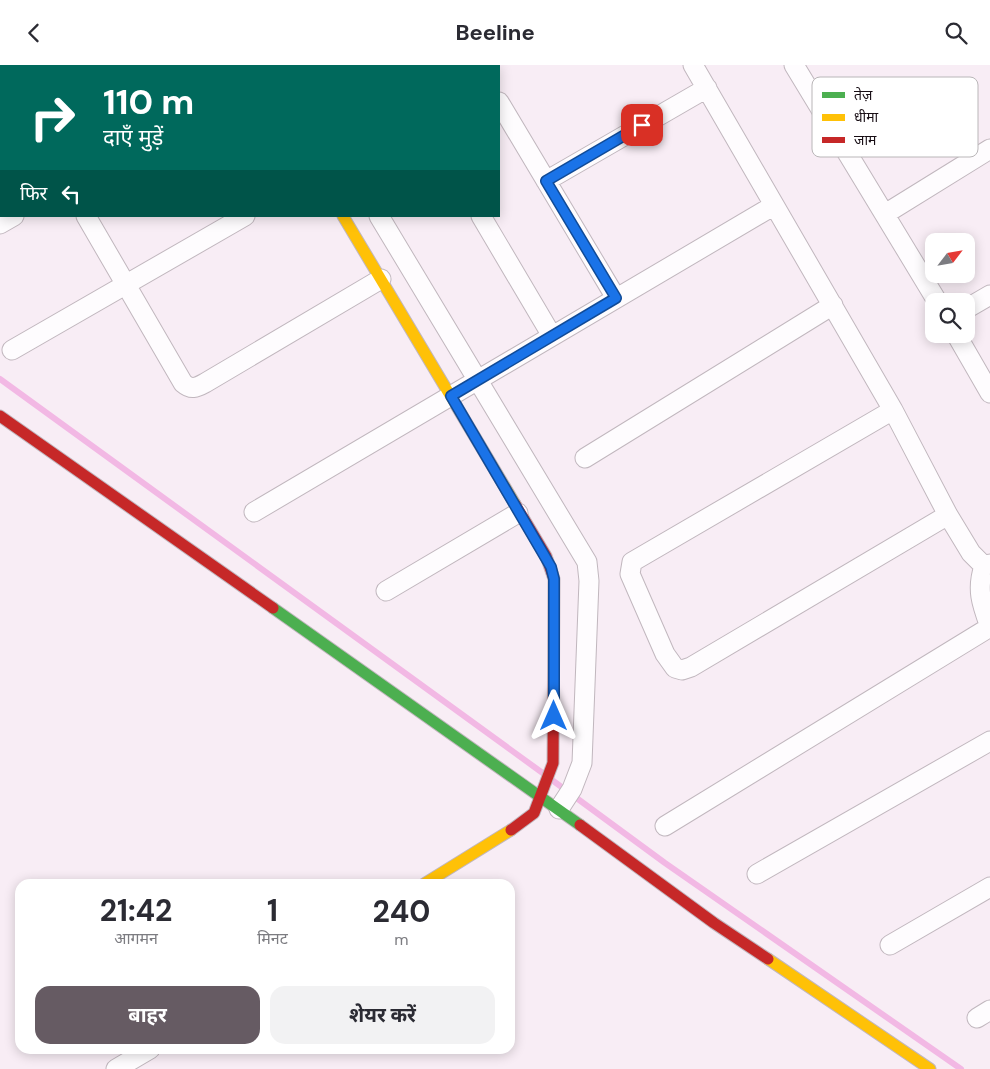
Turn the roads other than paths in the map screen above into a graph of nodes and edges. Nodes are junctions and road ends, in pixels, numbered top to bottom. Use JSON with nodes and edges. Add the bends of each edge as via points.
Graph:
{"nodes":[{"id":1,"x":694,"y":65,"type":"edge"},
{"id":2,"x":794,"y":65,"type":"edge"},
{"id":3,"x":707,"y":88,"type":"junction"},
{"id":4,"x":812,"y":94,"type":"edge"},
{"id":5,"x":500,"y":104,"type":"edge"},
{"id":6,"x":990,"y":149,"type":"edge"},
{"id":7,"x":978,"y":156,"type":"edge"},
{"id":8,"x":850,"y":157,"type":"edge"},
{"id":9,"x":977,"y":157,"type":"edge"},
{"id":10,"x":546,"y":181,"type":"junction"},
{"id":11,"x":773,"y":206,"type":"junction"},
{"id":12,"x":885,"y":214,"type":"junction"},
{"id":13,"x":12,"y":217,"type":"edge"},
{"id":14,"x":87,"y":217,"type":"edge"},
{"id":15,"x":243,"y":217,"type":"edge"},
{"id":16,"x":344,"y":217,"type":"edge"},
{"id":17,"x":380,"y":217,"type":"edge"},
{"id":18,"x":482,"y":217,"type":"edge"},
{"id":19,"x":0,"y":225,"type":"edge"},
{"id":20,"x":381,"y":279,"type":"junction"},
{"id":21,"x":126,"y":284,"type":"junction"},
{"id":22,"x":932,"y":293,"type":"edge"},
{"id":23,"x":990,"y":295,"type":"edge"},
{"id":24,"x":616,"y":298,"type":"junction"},
{"id":25,"x":975,"y":304,"type":"edge"},
{"id":26,"x":833,"y":305,"type":"junction"},
{"id":27,"x":552,"y":336,"type":"junction"},
{"id":28,"x":961,"y":343,"type":"edge"},
{"id":29,"x":12,"y":350,"type":"dead end"},
{"id":30,"x":478,"y":381,"type":"junction"},
{"id":31,"x":990,"y":393,"type":"edge"},
{"id":32,"x":451,"y":396,"type":"junction"},
{"id":33,"x":893,"y":410,"type":"junction"},
{"id":34,"x":0,"y":416,"type":"edge"},
{"id":35,"x":585,"y":458,"type":"dead end"},
{"id":36,"x":254,"y":511,"type":"dead end"},
{"id":37,"x":518,"y":513,"type":"junction"},
{"id":38,"x":948,"y":515,"type":"junction"},
{"id":39,"x":987,"y":565,"type":"edge"},
{"id":40,"x":386,"y":591,"type":"dead end"},
{"id":41,"x":990,"y":627,"type":"edge"},
{"id":42,"x":990,"y":741,"type":"edge"},
{"id":43,"x":541,"y":797,"type":"junction"},
{"id":44,"x":566,"y":799,"type":"junction"},
{"id":45,"x":664,"y":826,"type":"dead end"},
{"id":46,"x":757,"y":874,"type":"dead end"},
{"id":47,"x":432,"y":879,"type":"edge"},
{"id":48,"x":990,"y":887,"type":"edge"},
{"id":49,"x":890,"y":945,"type":"dead end"},
{"id":50,"x":142,"y":1054,"type":"edge"},
{"id":51,"x":116,"y":1069,"type":"edge"},
{"id":52,"x":930,"y":1069,"type":"edge"}],
"edges":[{"from":1,"to":3,"type":"street"},
{"from":2,"to":4,"type":"street"},
{"from":3,"to":10,"type":"street"},
{"from":3,"to":11,"type":"street"},
{"from":5,"to":10,"type":"street"},
{"from":6,"to":7,"type":"street"},
{"from":8,"to":12,"type":"street"},
{"from":9,"to":12,"type":"street"},
{"from":10,"to":24,"type":"street"},
{"from":11,"to":24,"type":"street"},
{"from":11,"to":26,"type":"street"},
{"from":12,"to":22,"type":"street"},
{"from":13,"to":19,"type":"street"},
{"from":14,"to":21,"type":"street"},
{"from":15,"to":21,"type":"street"},
{"from":16,"to":20,"type":"street"},
{"from":17,"to":30,"type":"street"},
{"from":18,"to":27,"type":"street"},
{"from":20,"to":21,"type":"street","via":[[195,388],[182,383]]},
{"from":20,"to":32,"type":"street"},
{"from":21,"to":29,"type":"street"},
{"from":23,"to":25,"type":"street"},
{"from":24,"to":27,"type":"street"},
{"from":26,"to":33,"type":"street"},
{"from":26,"to":35,"type":"street"},
{"from":27,"to":30,"type":"street"},
{"from":28,"to":31,"type":"street"},
{"from":30,"to":32,"type":"street"},
{"from":30,"to":44,"type":"street","via":[[582,553],[589,571],[582,763]]},
{"from":32,"to":36,"type":"street"},
{"from":32,"to":37,"type":"street"},
{"from":33,"to":38,"type":"street"},
{"from":33,"to":38,"type":"street","via":[[632,562],[630,574],[665,654],[675,668],[691,667]]},
{"from":34,"to":43,"type":"street"},
{"from":37,"to":40,"type":"street"},
{"from":37,"to":43,"type":"street","via":[[551,567],[554,579],[554,755]]},
{"from":38,"to":39,"type":"street","via":[[971,553]]},
{"from":39,"to":41,"type":"street","via":[[979,581],[979,591]]},
{"from":41,"to":45,"type":"street"},
{"from":42,"to":46,"type":"street"},
{"from":43,"to":44,"type":"street"},
{"from":43,"to":47,"type":"street","via":[[534,813],[525,821]]},
{"from":44,"to":52,"type":"street","via":[[714,923]]},
{"from":48,"to":49,"type":"street"},
{"from":50,"to":51,"type":"street"}]}
